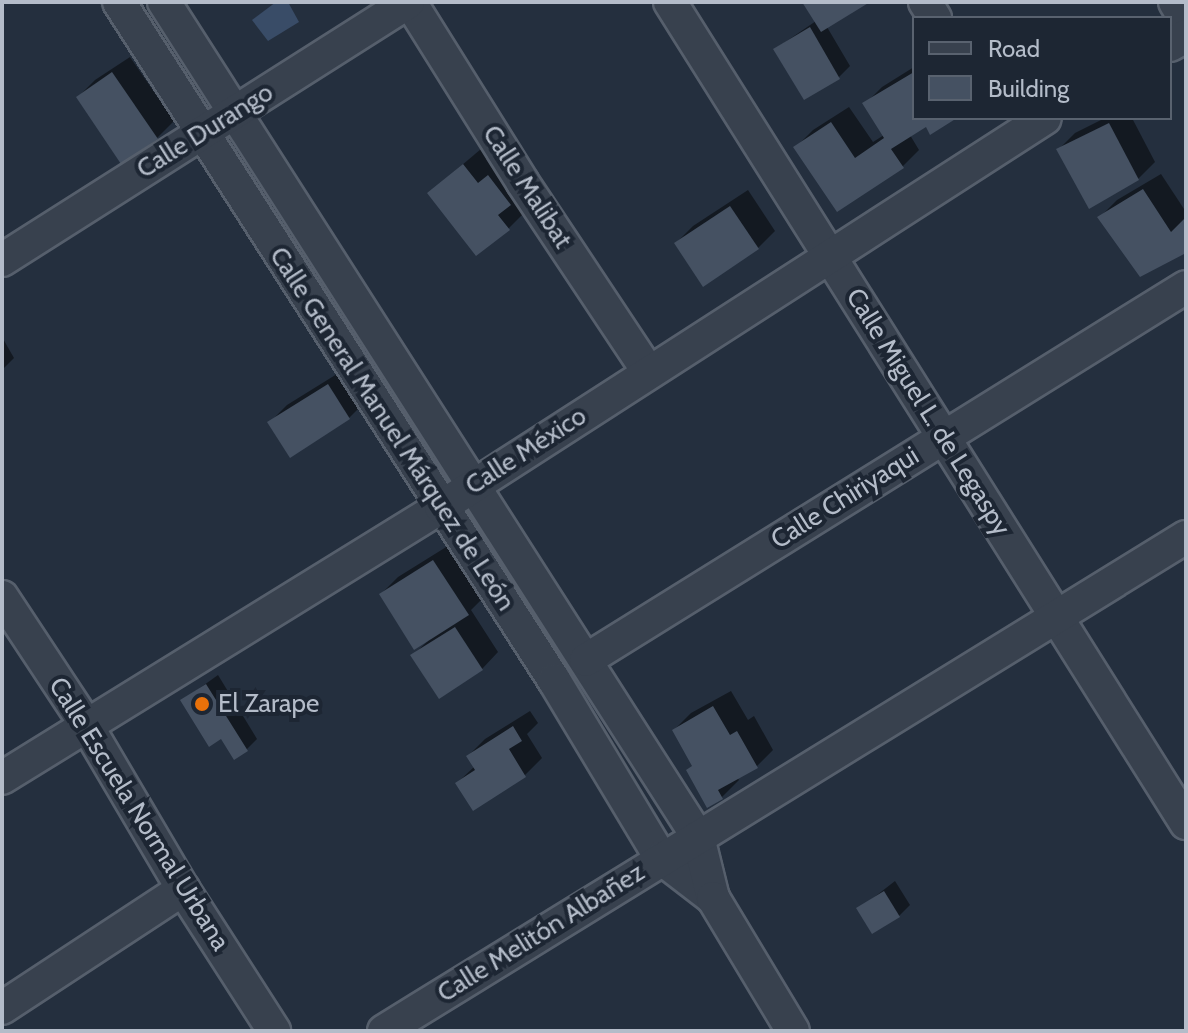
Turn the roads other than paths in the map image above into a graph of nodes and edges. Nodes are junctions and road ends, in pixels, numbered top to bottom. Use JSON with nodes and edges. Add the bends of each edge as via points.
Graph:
{"nodes":[{"id":1,"x":119,"y":2,"type":"edge"},
{"id":2,"x":164,"y":2,"type":"edge"},
{"id":3,"x":409,"y":2,"type":"edge"},
{"id":4,"x":670,"y":2,"type":"edge"},
{"id":5,"x":1175,"y":2,"type":"edge"},
{"id":6,"x":1186,"y":20,"type":"edge"},
{"id":7,"x":233,"y":114,"type":"junction"},
{"id":8,"x":1037,"y":120,"type":"edge"},
{"id":9,"x":1002,"y":129,"type":"edge"},
{"id":10,"x":202,"y":133,"type":"junction"},
{"id":11,"x":830,"y":256,"type":"junction"},
{"id":12,"x":2,"y":260,"type":"edge"},
{"id":13,"x":1186,"y":287,"type":"edge"},
{"id":14,"x":648,"y":371,"type":"junction"},
{"id":15,"x":944,"y":437,"type":"junction"},
{"id":16,"x":472,"y":487,"type":"junction"},
{"id":17,"x":441,"y":507,"type":"junction"},
{"id":18,"x":1186,"y":537,"type":"edge"},
{"id":19,"x":2,"y":597,"type":"edge"},
{"id":20,"x":1055,"y":615,"type":"junction"},
{"id":21,"x":586,"y":660,"type":"junction"},
{"id":22,"x":87,"y":726,"type":"junction"},
{"id":23,"x":2,"y":778,"type":"edge"},
{"id":24,"x":1186,"y":823,"type":"edge"},
{"id":25,"x":698,"y":837,"type":"junction"},
{"id":26,"x":661,"y":858,"type":"junction"},
{"id":27,"x":183,"y":889,"type":"junction"},
{"id":28,"x":713,"y":898,"type":"junction"},
{"id":29,"x":2,"y":1008,"type":"edge"},
{"id":30,"x":791,"y":1030,"type":"edge"},
{"id":31,"x":274,"y":1031,"type":"edge"},
{"id":32,"x":384,"y":1031,"type":"edge"}],
"edges":[{"from":1,"to":10,"type":"street","name":"Calle General Manuel Márquez de León"},
{"from":2,"to":7,"type":"street","name":"Calle General Manuel Márquez de León"},
{"from":3,"to":7,"type":"street","name":"Calle Durango"},
{"from":3,"to":14,"type":"street","name":"Calle Malibat"},
{"from":4,"to":11,"type":"street","name":"Calle Miguel L. de Legaspy"},
{"from":5,"to":6,"type":"street"},
{"from":7,"to":10,"type":"street","name":"Calle Durango"},
{"from":7,"to":16,"type":"street","name":"Calle General Manuel Márquez de León"},
{"from":8,"to":9,"type":"street","name":"Calle México"},
{"from":9,"to":11,"type":"street","name":"Calle México"},
{"from":10,"to":12,"type":"street","name":"Calle Durango"},
{"from":10,"to":17,"type":"street","name":"Calle General Manuel Márquez de León"},
{"from":11,"to":14,"type":"street","name":"Calle México"},
{"from":11,"to":15,"type":"street","name":"Calle Miguel L. de Legaspy"},
{"from":13,"to":15,"type":"street","name":"Calle Chiriyaqui"},
{"from":14,"to":16,"type":"street","name":"Calle México"},
{"from":15,"to":20,"type":"street","name":"Calle Miguel L. de Legaspy"},
{"from":15,"to":21,"type":"street","name":"Calle Chiriyaqui"},
{"from":16,"to":17,"type":"street","name":"Calle México"},
{"from":16,"to":21,"type":"street","name":"Calle General Manuel Márquez de León"},
{"from":17,"to":22,"type":"street","name":"Calle México"},
{"from":17,"to":26,"type":"street","name":"Calle General Manuel Márquez de León"},
{"from":18,"to":20,"type":"street","name":"Calle Melitón Albañez"},
{"from":19,"to":22,"type":"street","name":"Calle Escuela Normal Urbana"},
{"from":20,"to":24,"type":"street","name":"Calle Miguel L. de Legaspy"},
{"from":20,"to":25,"type":"street","name":"Calle Melitón Albañez"},
{"from":21,"to":25,"type":"street","name":"Calle General Manuel Márquez de León"},
{"from":22,"to":23,"type":"street","name":"Calle México"},
{"from":22,"to":27,"type":"street","name":"Calle Escuela Normal Urbana"},
{"from":25,"to":26,"type":"street","name":"Calle Melitón Albañez"},
{"from":25,"to":28,"type":"street","name":"Calle General Manuel Márquez de León"},
{"from":26,"to":28,"type":"street"},
{"from":26,"to":32,"type":"street","name":"Calle Melitón Albañez"},
{"from":27,"to":29,"type":"street"},
{"from":27,"to":31,"type":"street","name":"Calle Escuela Normal Urbana"},
{"from":28,"to":30,"type":"street"}]}
